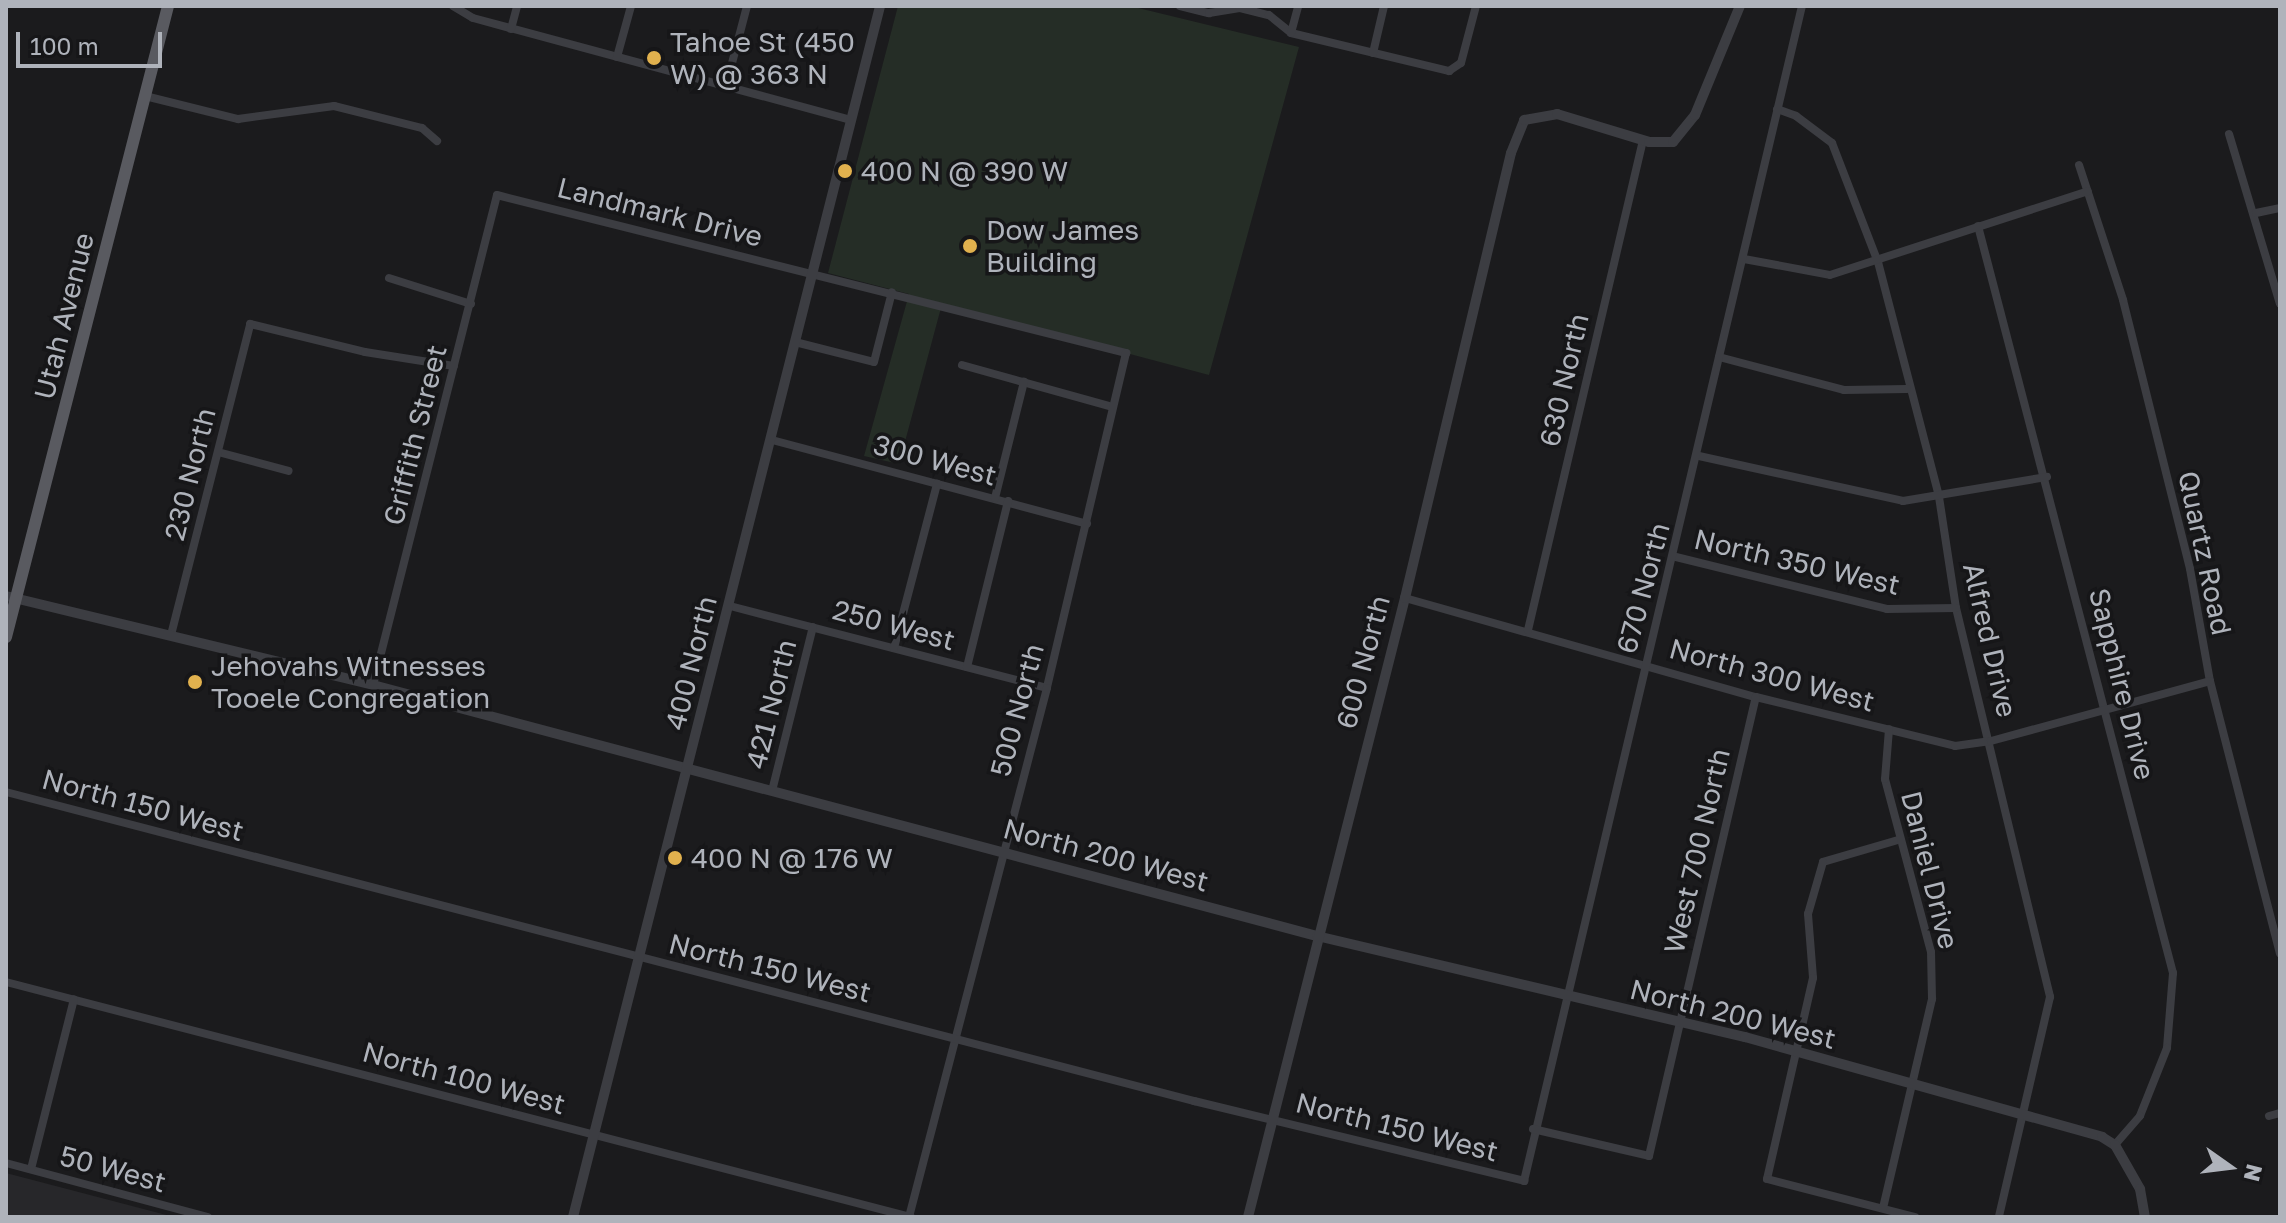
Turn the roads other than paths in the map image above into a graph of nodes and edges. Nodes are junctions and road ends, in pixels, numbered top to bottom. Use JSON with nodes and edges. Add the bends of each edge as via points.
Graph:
{"nodes":[{"id":1,"x":168,"y":6,"type":"edge"},
{"id":2,"x":453,"y":6,"type":"edge"},
{"id":3,"x":517,"y":6,"type":"edge"},
{"id":4,"x":631,"y":6,"type":"edge"},
{"id":5,"x":747,"y":6,"type":"edge"},
{"id":6,"x":880,"y":6,"type":"edge"},
{"id":7,"x":1180,"y":6,"type":"edge"},
{"id":8,"x":1298,"y":6,"type":"edge"},
{"id":9,"x":1384,"y":6,"type":"edge"},
{"id":10,"x":1476,"y":6,"type":"edge"},
{"id":11,"x":1740,"y":6,"type":"edge"},
{"id":12,"x":1802,"y":6,"type":"edge"},
{"id":13,"x":1210,"y":10,"type":"edge"},
{"id":14,"x":511,"y":29,"type":"junction"},
{"id":15,"x":1291,"y":33,"type":"junction"},
{"id":16,"x":1373,"y":53,"type":"junction"},
{"id":17,"x":617,"y":57,"type":"junction"},
{"id":18,"x":726,"y":86,"type":"junction"},
{"id":19,"x":145,"y":96,"type":"junction"},
{"id":20,"x":1777,"y":109,"type":"junction"},
{"id":21,"x":851,"y":120,"type":"junction"},
{"id":22,"x":2229,"y":134,"type":"dead end"},
{"id":23,"x":1643,"y":140,"type":"junction"},
{"id":24,"x":437,"y":141,"type":"dead end"},
{"id":25,"x":2079,"y":165,"type":"dead end"},
{"id":26,"x":2088,"y":191,"type":"junction"},
{"id":27,"x":497,"y":195,"type":"joint"},
{"id":28,"x":2280,"y":208,"type":"edge"},
{"id":29,"x":2256,"y":213,"type":"junction"},
{"id":30,"x":1978,"y":226,"type":"junction"},
{"id":31,"x":1744,"y":259,"type":"junction"},
{"id":32,"x":1878,"y":262,"type":"junction"},
{"id":33,"x":813,"y":272,"type":"junction"},
{"id":34,"x":389,"y":278,"type":"dead end"},
{"id":35,"x":892,"y":292,"type":"junction"},
{"id":36,"x":471,"y":304,"type":"junction"},
{"id":37,"x":2280,"y":304,"type":"edge"},
{"id":38,"x":795,"y":342,"type":"junction"},
{"id":39,"x":1126,"y":353,"type":"joint"},
{"id":40,"x":1719,"y":357,"type":"junction"},
{"id":41,"x":962,"y":365,"type":"dead end"},
{"id":42,"x":454,"y":366,"type":"junction"},
{"id":43,"x":1024,"y":382,"type":"junction"},
{"id":44,"x":1907,"y":389,"type":"junction"},
{"id":45,"x":1112,"y":407,"type":"junction"},
{"id":46,"x":772,"y":440,"type":"junction"},
{"id":47,"x":218,"y":452,"type":"junction"},
{"id":48,"x":1699,"y":456,"type":"junction"},
{"id":49,"x":289,"y":471,"type":"dead end"},
{"id":50,"x":2047,"y":477,"type":"junction"},
{"id":51,"x":937,"y":484,"type":"junction"},
{"id":52,"x":1939,"y":497,"type":"junction"},
{"id":53,"x":995,"y":498,"type":"junction"},
{"id":54,"x":1008,"y":501,"type":"junction"},
{"id":55,"x":1087,"y":524,"type":"junction"},
{"id":56,"x":1676,"y":557,"type":"junction"},
{"id":57,"x":11,"y":597,"type":"edge"},
{"id":58,"x":1405,"y":598,"type":"junction"},
{"id":59,"x":730,"y":606,"type":"junction"},
{"id":60,"x":1956,"y":608,"type":"junction"},
{"id":61,"x":813,"y":627,"type":"junction"},
{"id":62,"x":1528,"y":630,"type":"junction"},
{"id":63,"x":171,"y":635,"type":"junction"},
{"id":64,"x":6,"y":637,"type":"edge"},
{"id":65,"x":894,"y":648,"type":"junction"},
{"id":66,"x":1645,"y":664,"type":"junction"},
{"id":67,"x":967,"y":667,"type":"junction"},
{"id":68,"x":2210,"y":681,"type":"junction"},
{"id":69,"x":373,"y":685,"type":"junction"},
{"id":70,"x":1047,"y":688,"type":"junction"},
{"id":71,"x":1756,"y":697,"type":"junction"},
{"id":72,"x":2106,"y":710,"type":"junction"},
{"id":73,"x":1889,"y":729,"type":"junction"},
{"id":74,"x":1991,"y":741,"type":"junction"},
{"id":75,"x":689,"y":770,"type":"junction"},
{"id":76,"x":772,"y":791,"type":"junction"},
{"id":77,"x":6,"y":792,"type":"edge"},
{"id":78,"x":1898,"y":840,"type":"junction"},
{"id":79,"x":1002,"y":852,"type":"junction"},
{"id":80,"x":1317,"y":936,"type":"junction"},
{"id":81,"x":2280,"y":953,"type":"edge"},
{"id":82,"x":639,"y":958,"type":"junction"},
{"id":83,"x":6,"y":982,"type":"edge"},
{"id":84,"x":1564,"y":998,"type":"junction"},
{"id":85,"x":74,"y":999,"type":"junction"},
{"id":86,"x":1678,"y":1025,"type":"junction"},
{"id":87,"x":956,"y":1039,"type":"junction"},
{"id":88,"x":1797,"y":1053,"type":"junction"},
{"id":89,"x":1911,"y":1084,"type":"junction"},
{"id":90,"x":2280,"y":1113,"type":"edge"},
{"id":91,"x":2024,"y":1116,"type":"junction"},
{"id":92,"x":2269,"y":1116,"type":"dead end"},
{"id":93,"x":1272,"y":1120,"type":"junction"},
{"id":94,"x":1533,"y":1129,"type":"junction"},
{"id":95,"x":594,"y":1135,"type":"junction"},
{"id":96,"x":2115,"y":1145,"type":"junction"},
{"id":97,"x":6,"y":1163,"type":"edge"},
{"id":98,"x":31,"y":1169,"type":"junction"},
{"id":99,"x":1524,"y":1181,"type":"joint"},
{"id":100,"x":1883,"y":1208,"type":"junction"},
{"id":101,"x":208,"y":1217,"type":"edge"},
{"id":102,"x":573,"y":1217,"type":"edge"},
{"id":103,"x":910,"y":1217,"type":"edge"},
{"id":104,"x":1248,"y":1217,"type":"edge"},
{"id":105,"x":1915,"y":1217,"type":"edge"},
{"id":106,"x":1999,"y":1217,"type":"edge"},
{"id":107,"x":2145,"y":1217,"type":"edge"}],
"edges":[{"from":1,"to":19,"type":"main road","name":"Utah Avenue"},
{"from":2,"to":14,"type":"street"},
{"from":3,"to":14,"type":"street"},
{"from":4,"to":17,"type":"street"},
{"from":5,"to":18,"type":"street"},
{"from":6,"to":21,"type":"street","name":"400 North"},
{"from":7,"to":13,"type":"street"},
{"from":8,"to":15,"type":"street"},
{"from":9,"to":16,"type":"street"},
{"from":10,"to":16,"type":"street","via":[[1456,68]]},
{"from":11,"to":23,"type":"street","via":[[1695,115],[1673,142]]},
{"from":12,"to":20,"type":"street","name":"670 North"},
{"from":13,"to":15,"type":"street","via":[[1240,8],[1269,15]]},
{"from":14,"to":17,"type":"street"},
{"from":15,"to":16,"type":"street"},
{"from":17,"to":18,"type":"street"},
{"from":18,"to":21,"type":"street"},
{"from":19,"to":24,"type":"street","via":[[238,119],[334,106],[422,128]]},
{"from":19,"to":57,"type":"main road","name":"Utah Avenue"},
{"from":20,"to":31,"type":"street","name":"670 North"},
{"from":20,"to":32,"type":"street","name":"Alfred Drive","via":[[1796,116],[1832,143]]},
{"from":21,"to":33,"type":"street","name":"400 North"},
{"from":22,"to":29,"type":"street"},
{"from":23,"to":58,"type":"street","name":"600 North","via":[[1557,114],[1524,120],[1511,153]]},
{"from":23,"to":62,"type":"street","name":"630 North"},
{"from":25,"to":26,"type":"street","name":"Quartz Road"},
{"from":26,"to":30,"type":"street"},
{"from":26,"to":68,"type":"street","name":"Quartz Road","via":[[2127,313],[2190,569]]},
{"from":27,"to":33,"type":"street","name":"Landmark Drive"},
{"from":27,"to":36,"type":"street","name":"Griffith Street"},
{"from":28,"to":29,"type":"street"},
{"from":29,"to":37,"type":"street"},
{"from":30,"to":32,"type":"street"},
{"from":30,"to":50,"type":"street","name":"Sapphire Drive"},
{"from":31,"to":32,"type":"street","via":[[1830,275]]},
{"from":31,"to":40,"type":"street","name":"670 North"},
{"from":32,"to":44,"type":"street","name":"Alfred Drive"},
{"from":33,"to":35,"type":"street","name":"Landmark Drive"},
{"from":33,"to":38,"type":"street","name":"400 North"},
{"from":34,"to":36,"type":"street"},
{"from":35,"to":38,"type":"street","via":[[874,362]]},
{"from":35,"to":39,"type":"street","name":"Landmark Drive"},
{"from":36,"to":42,"type":"street","name":"Griffith Street"},
{"from":38,"to":46,"type":"street","name":"400 North"},
{"from":39,"to":45,"type":"street","name":"500 North"},
{"from":40,"to":44,"type":"street","via":[[1844,390]]},
{"from":40,"to":48,"type":"street","name":"670 North"},
{"from":41,"to":43,"type":"street"},
{"from":42,"to":47,"type":"street","name":"230 North","via":[[405,354],[365,352],[250,324]]},
{"from":42,"to":69,"type":"street","name":"Griffith Street"},
{"from":43,"to":45,"type":"street"},
{"from":43,"to":53,"type":"street"},
{"from":44,"to":52,"type":"street","name":"Alfred Drive"},
{"from":45,"to":55,"type":"street","name":"500 North"},
{"from":46,"to":51,"type":"street","name":"300 West"},
{"from":46,"to":59,"type":"street","name":"400 North"},
{"from":47,"to":49,"type":"street"},
{"from":47,"to":63,"type":"street","name":"230 North"},
{"from":48,"to":52,"type":"street","via":[[1850,493],[1903,501]]},
{"from":48,"to":56,"type":"street","name":"670 North"},
{"from":50,"to":52,"type":"street"},
{"from":50,"to":72,"type":"street","name":"Sapphire Drive"},
{"from":51,"to":53,"type":"street","name":"300 West"},
{"from":51,"to":65,"type":"street"},
{"from":52,"to":60,"type":"street","name":"Alfred Drive"},
{"from":53,"to":54,"type":"street","name":"300 West"},
{"from":54,"to":55,"type":"street","name":"300 West"},
{"from":54,"to":67,"type":"street"},
{"from":55,"to":70,"type":"street","name":"500 North"},
{"from":56,"to":60,"type":"street","name":"North 350 West","via":[[1887,609]]},
{"from":56,"to":66,"type":"street","name":"670 North"},
{"from":57,"to":63,"type":"street","name":"North 200 West"},
{"from":57,"to":64,"type":"main road","name":"Utah Avenue"},
{"from":58,"to":62,"type":"street","name":"North 300 West"},
{"from":58,"to":80,"type":"street","name":"600 North"},
{"from":59,"to":61,"type":"street","name":"250 West"},
{"from":59,"to":75,"type":"street","name":"400 North"},
{"from":60,"to":74,"type":"street","name":"Alfred Drive"},
{"from":61,"to":65,"type":"street","name":"250 West"},
{"from":61,"to":76,"type":"street","name":"421 North"},
{"from":62,"to":66,"type":"street","name":"North 300 West"},
{"from":63,"to":69,"type":"street","name":"North 200 West"},
{"from":65,"to":67,"type":"street","name":"250 West"},
{"from":66,"to":71,"type":"street","name":"North 300 West"},
{"from":66,"to":84,"type":"street","name":"670 North"},
{"from":67,"to":70,"type":"street","name":"250 West"},
{"from":68,"to":72,"type":"street","name":"North 300 West"},
{"from":68,"to":81,"type":"street","name":"Quartz Road"},
{"from":69,"to":75,"type":"street","name":"North 200 West"},
{"from":70,"to":79,"type":"street","name":"500 North"},
{"from":71,"to":73,"type":"street","name":"North 300 West"},
{"from":71,"to":86,"type":"street","name":"West 700 North"},
{"from":72,"to":74,"type":"street","name":"North 300 West"},
{"from":72,"to":96,"type":"street","name":"Sapphire Drive","via":[[2173,973],[2174,1009],[2154,1084],[2140,1116]]},
{"from":73,"to":74,"type":"street","name":"North 300 West","via":[[1955,746]]},
{"from":73,"to":78,"type":"street","name":"Daniel Drive","via":[[1885,779]]},
{"from":74,"to":91,"type":"street","name":"Alfred Drive","via":[[2050,997]]},
{"from":75,"to":76,"type":"street","name":"North 200 West"},
{"from":75,"to":82,"type":"street","name":"400 North"},
{"from":76,"to":79,"type":"street","name":"North 200 West"},
{"from":77,"to":82,"type":"street","name":"North 150 West"},
{"from":78,"to":88,"type":"street","via":[[1823,862],[1808,914],[1813,978]]},
{"from":78,"to":89,"type":"street","name":"Daniel Drive","via":[[1931,952],[1932,999]]},
{"from":79,"to":80,"type":"street","name":"North 200 West"},
{"from":79,"to":87,"type":"street","name":"500 North"},
{"from":80,"to":84,"type":"street","name":"North 200 West"},
{"from":80,"to":93,"type":"street","name":"600 North"},
{"from":82,"to":87,"type":"street","name":"North 150 West"},
{"from":82,"to":95,"type":"street","name":"400 North"},
{"from":83,"to":85,"type":"street","name":"North 100 West"},
{"from":84,"to":86,"type":"street","name":"North 200 West"},
{"from":84,"to":94,"type":"street","name":"670 North"},
{"from":85,"to":95,"type":"street","name":"North 100 West"},
{"from":85,"to":98,"type":"street"},
{"from":86,"to":88,"type":"street","name":"North 200 West"},
{"from":86,"to":94,"type":"street","name":"West 700 North","via":[[1649,1156]]},
{"from":87,"to":93,"type":"street","name":"North 150 West"},
{"from":87,"to":103,"type":"street","name":"500 North"},
{"from":88,"to":89,"type":"street","name":"North 200 West"},
{"from":88,"to":100,"type":"street","via":[[1767,1179]]},
{"from":89,"to":91,"type":"street","name":"North 200 West"},
{"from":89,"to":100,"type":"street","name":"Daniel Drive"},
{"from":90,"to":92,"type":"street"},
{"from":91,"to":96,"type":"street","name":"North 200 West"},
{"from":91,"to":106,"type":"street","name":"Alfred Drive"},
{"from":93,"to":99,"type":"street","name":"North 150 West"},
{"from":93,"to":104,"type":"street","name":"600 North"},
{"from":94,"to":99,"type":"street","name":"670 North"},
{"from":95,"to":102,"type":"street","name":"400 North"},
{"from":95,"to":103,"type":"street","name":"North 100 West"},
{"from":96,"to":107,"type":"street","via":[[2140,1189]]},
{"from":97,"to":98,"type":"street","name":"50 West"},
{"from":98,"to":101,"type":"street","name":"50 West"},
{"from":100,"to":105,"type":"street"}]}
